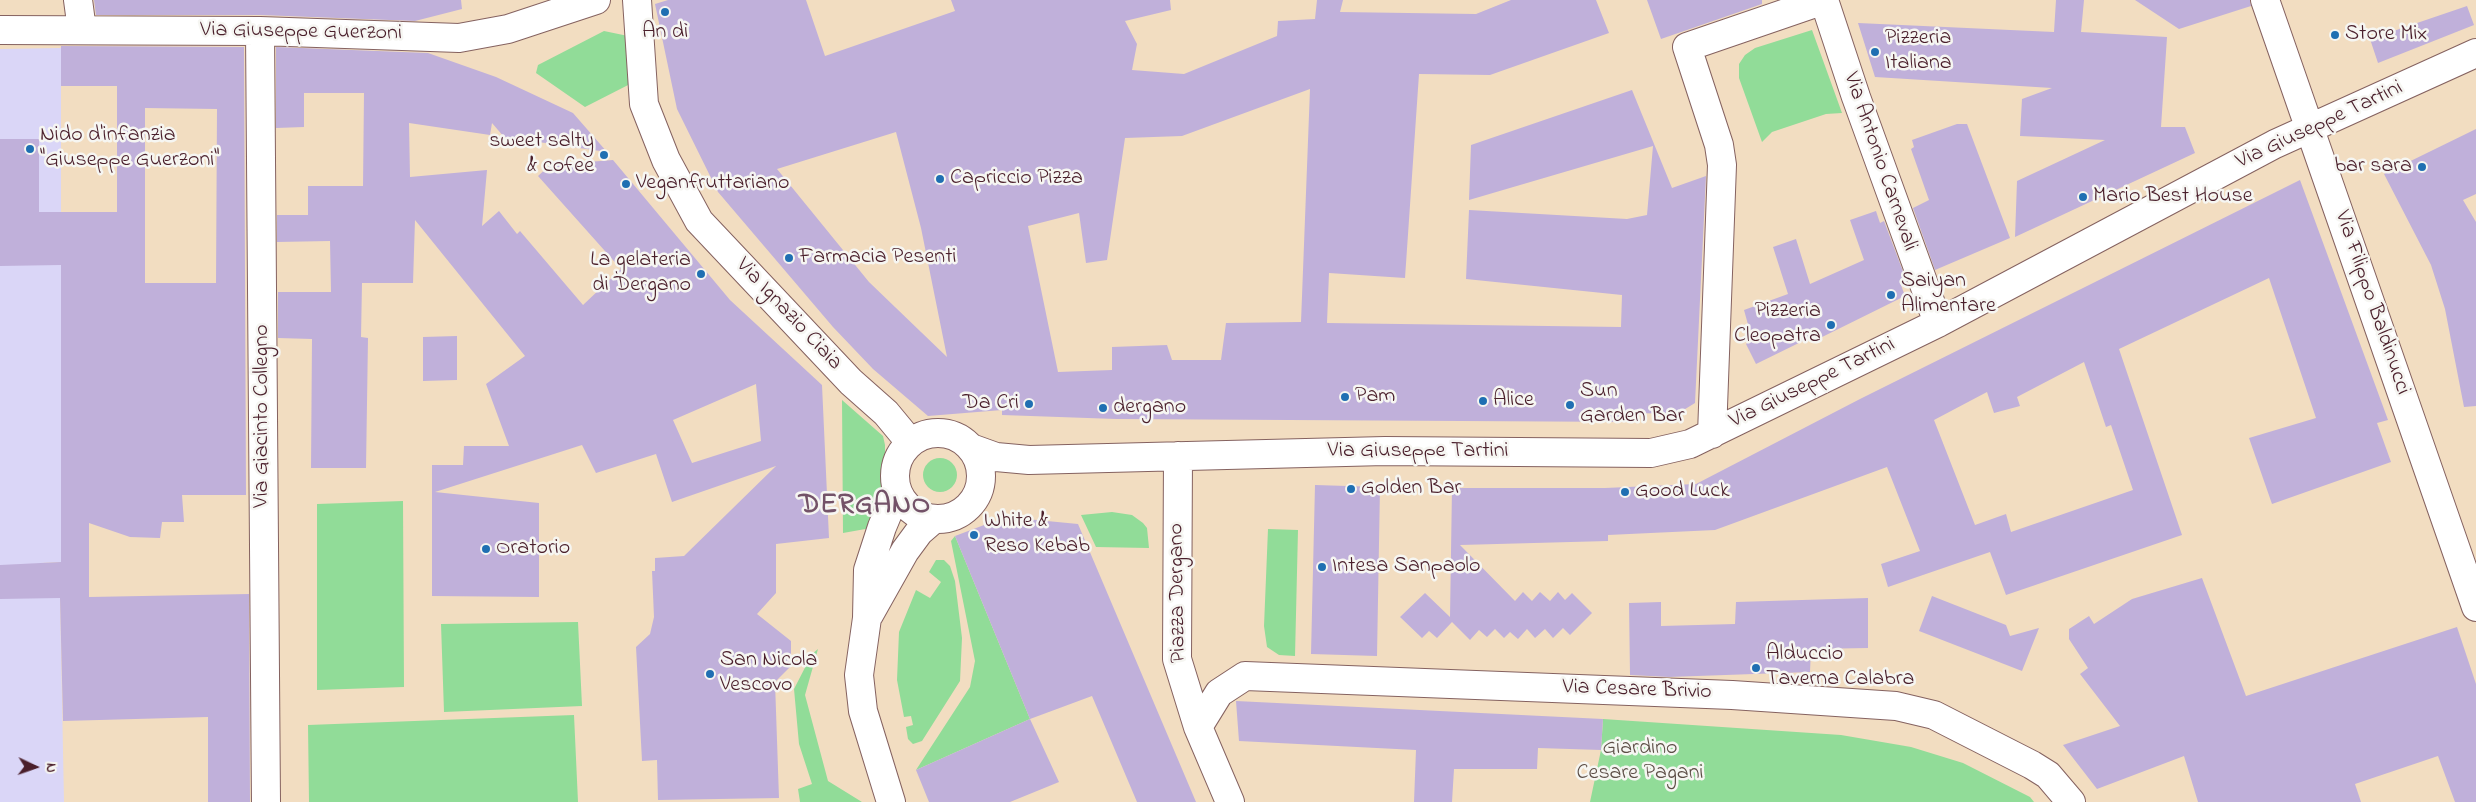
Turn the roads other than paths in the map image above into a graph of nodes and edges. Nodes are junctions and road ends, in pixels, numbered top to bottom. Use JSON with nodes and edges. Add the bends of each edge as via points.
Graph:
{"nodes":[{"id":1,"x":78,"y":0,"type":"edge"},
{"id":2,"x":596,"y":0,"type":"edge"},
{"id":3,"x":636,"y":0,"type":"edge"},
{"id":4,"x":1824,"y":0,"type":"edge"},
{"id":5,"x":2265,"y":0,"type":"edge"},
{"id":6,"x":0,"y":30,"type":"edge"},
{"id":7,"x":82,"y":30,"type":"junction"},
{"id":8,"x":260,"y":31,"type":"junction"},
{"id":9,"x":1687,"y":47,"type":"joint"},
{"id":10,"x":2476,"y":53,"type":"edge"},
{"id":11,"x":2310,"y":130,"type":"junction"},
{"id":12,"x":1938,"y":323,"type":"junction"},
{"id":13,"x":1712,"y":434,"type":"junction"},
{"id":14,"x":910,"y":442,"type":"junction"},
{"id":15,"x":971,"y":448,"type":"junction"},
{"id":16,"x":1178,"y":456,"type":"junction"},
{"id":17,"x":1029,"y":460,"type":"junction"},
{"id":18,"x":897,"y":491,"type":"junction"},
{"id":19,"x":976,"y":495,"type":"junction"},
{"id":20,"x":934,"y":519,"type":"junction"},
{"id":21,"x":2476,"y":607,"type":"edge"},
{"id":22,"x":867,"y":618,"type":"junction"},
{"id":23,"x":1198,"y":727,"type":"junction"},
{"id":24,"x":266,"y":802,"type":"edge"},
{"id":25,"x":891,"y":802,"type":"edge"},
{"id":26,"x":1230,"y":802,"type":"edge"},
{"id":27,"x":2071,"y":802,"type":"edge"}],
"edges":[{"from":1,"to":7,"type":"street"},
{"from":2,"to":8,"type":"street","name":"Via Giuseppe Guerzoni","via":[[508,29],[459,38]]},
{"from":3,"to":14,"type":"street","name":"Via Ignazio Ciaia","via":[[644,104],[666,160],[699,221],[851,382],[886,413]]},
{"from":4,"to":9,"type":"street","name":"Via Antonio Carnevali"},
{"from":4,"to":12,"type":"street","name":"Via Antonio Carnevali"},
{"from":5,"to":11,"type":"street","name":"Via Filippo Baldinucci"},
{"from":6,"to":7,"type":"street","name":"Via Giuseppe Guerzoni"},
{"from":7,"to":8,"type":"street","name":"Via Giuseppe Guerzoni"},
{"from":8,"to":24,"type":"street","name":"Via Giacinto Collegno"},
{"from":9,"to":13,"type":"street","name":"Via Giuseppe Tartini","via":[[1719,145],[1722,165]]},
{"from":10,"to":11,"type":"street","name":"Via Giuseppe Tartini"},
{"from":11,"to":12,"type":"street","name":"Via Giuseppe Tartini","via":[[2244,160]]},
{"from":11,"to":21,"type":"street","name":"Via Filippo Baldinucci"},
{"from":12,"to":13,"type":"street","name":"Via Giuseppe Tartini"},
{"from":13,"to":16,"type":"street","name":"Via Giuseppe Tartini","via":[[1690,444],[1651,453],[1385,451]]},
{"from":14,"to":15,"type":"street","via":[[930,433],[942,433],[958,438]]},
{"from":14,"to":18,"type":"street","via":[[896,464]]},
{"from":15,"to":17,"type":"street","via":[[996,457]]},
{"from":15,"to":19,"type":"street","via":[[980,471]]},
{"from":16,"to":17,"type":"street"},
{"from":16,"to":23,"type":"street","name":"Piazza Dergano","via":[[1177,659]]},
{"from":17,"to":19,"type":"street","via":[[998,477]]},
{"from":18,"to":20,"type":"street","via":[[914,512]]},
{"from":18,"to":22,"type":"street","via":[[868,570]]},
{"from":19,"to":20,"type":"street","via":[[959,513]]},
{"from":20,"to":22,"type":"street","via":[[919,532],[906,551]]},
{"from":22,"to":25,"type":"street","via":[[860,657],[859,693]]},
{"from":23,"to":26,"type":"street","name":"Piazza Dergano"},
{"from":23,"to":27,"type":"street","name":"Via Cesare Brivio","via":[[1219,692],[1244,676],[1732,695],[1896,706],[1934,715],[2032,765],[2048,775]]}]}
